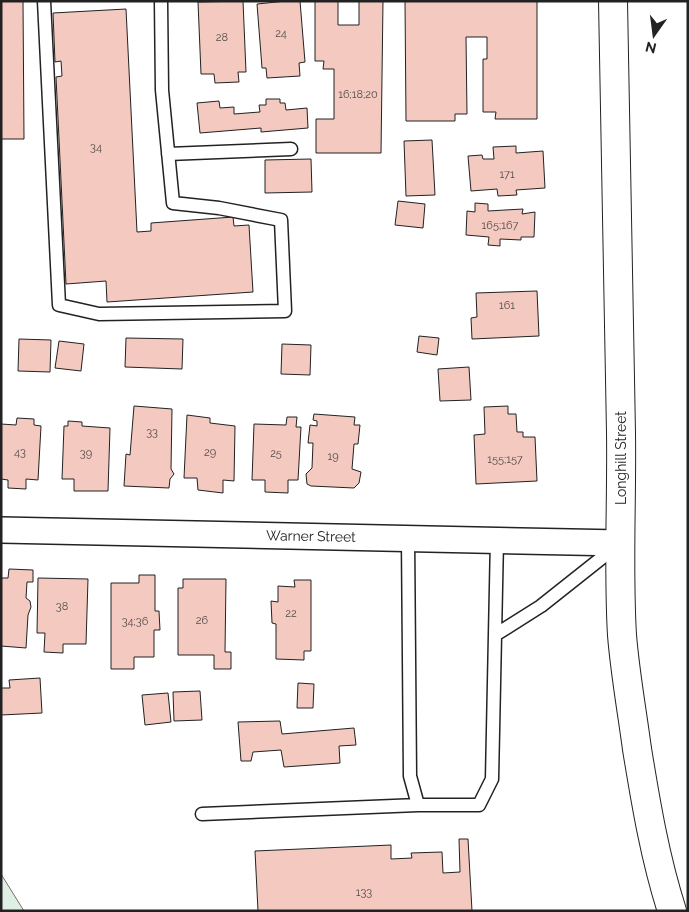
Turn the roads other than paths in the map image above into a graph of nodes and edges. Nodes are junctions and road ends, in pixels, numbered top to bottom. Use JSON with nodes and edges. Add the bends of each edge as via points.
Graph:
{"nodes":[{"id":1,"x":44,"y":1,"type":"edge"},
{"id":2,"x":161,"y":1,"type":"edge"},
{"id":3,"x":613,"y":1,"type":"edge"},
{"id":4,"x":291,"y":149,"type":"dead end"},
{"id":5,"x":168,"y":154,"type":"junction"},
{"id":6,"x":1,"y":530,"type":"edge"},
{"id":7,"x":408,"y":538,"type":"junction"},
{"id":8,"x":497,"y":540,"type":"junction"},
{"id":9,"x":620,"y":543,"type":"junction"},
{"id":10,"x":495,"y":635,"type":"junction"},
{"id":11,"x":418,"y":805,"type":"junction"},
{"id":12,"x":202,"y":814,"type":"dead end"},
{"id":13,"x":672,"y":911,"type":"edge"}],
"edges":[{"from":1,"to":5,"type":"lane","via":[[59,305],[100,314],[285,311],[281,220],[173,203]]},
{"from":2,"to":5,"type":"lane","via":[[162,90]]},
{"from":3,"to":9,"type":"main road","name":"Longhill Street","via":[[621,422]]},
{"from":4,"to":5,"type":"lane"},
{"from":6,"to":7,"type":"street","name":"Warner Street"},
{"from":7,"to":8,"type":"street","name":"Warner Street"},
{"from":7,"to":11,"type":"lane","via":[[410,776]]},
{"from":8,"to":9,"type":"street","name":"Warner Street"},
{"from":8,"to":10,"type":"lane"},
{"from":9,"to":10,"type":"lane","via":[[541,606]]},
{"from":9,"to":13,"type":"main road","name":"Longhill Street","via":[[622,635],[631,709],[651,832]]},
{"from":10,"to":11,"type":"lane","via":[[492,779],[479,805]]},
{"from":11,"to":12,"type":"lane"}]}
